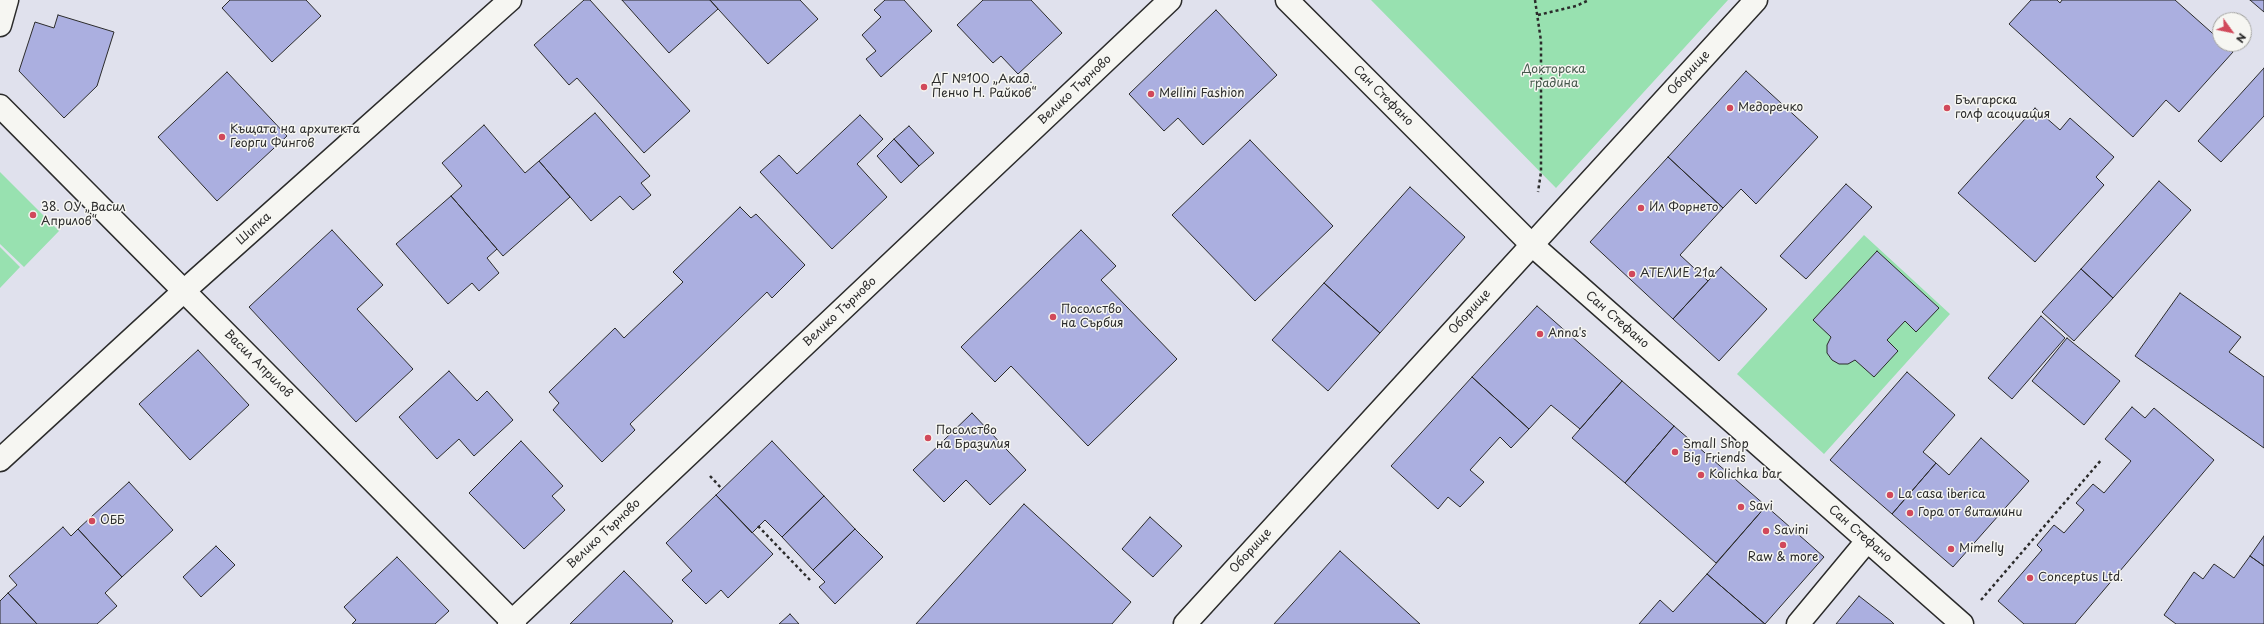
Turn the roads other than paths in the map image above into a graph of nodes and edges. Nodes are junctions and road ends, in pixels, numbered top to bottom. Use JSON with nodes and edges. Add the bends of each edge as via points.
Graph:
{"nodes":[{"id":1,"x":7,"y":0,"type":"edge"},
{"id":2,"x":510,"y":0,"type":"edge"},
{"id":3,"x":1170,"y":0,"type":"edge"},
{"id":4,"x":1287,"y":0,"type":"edge"},
{"id":5,"x":1756,"y":0,"type":"edge"},
{"id":6,"x":0,"y":25,"type":"edge"},
{"id":7,"x":0,"y":106,"type":"edge"},
{"id":8,"x":1531,"y":244,"type":"junction"},
{"id":9,"x":185,"y":290,"type":"junction"},
{"id":10,"x":0,"y":460,"type":"edge"},
{"id":11,"x":1867,"y":540,"type":"junction"},
{"id":12,"x":512,"y":623,"type":"edge"},
{"id":13,"x":1185,"y":624,"type":"edge"},
{"id":14,"x":1798,"y":624,"type":"edge"},
{"id":15,"x":1961,"y":624,"type":"edge"}],
"edges":[{"from":1,"to":6,"type":"street"},
{"from":2,"to":9,"type":"street","name":"Шипка"},
{"from":3,"to":12,"type":"street","name":"Велико Търново"},
{"from":4,"to":8,"type":"street","name":"Сан Стефано"},
{"from":5,"to":8,"type":"street","name":"Оборище"},
{"from":7,"to":9,"type":"street","name":"Васил Априлов"},
{"from":8,"to":11,"type":"street","name":"Сан Стефано"},
{"from":8,"to":13,"type":"street","name":"Оборище"},
{"from":9,"to":10,"type":"street","name":"Шипка"},
{"from":9,"to":12,"type":"street","name":"Васил Априлов"},
{"from":11,"to":14,"type":"street"},
{"from":11,"to":15,"type":"street","name":"Сан Стефано"}]}
